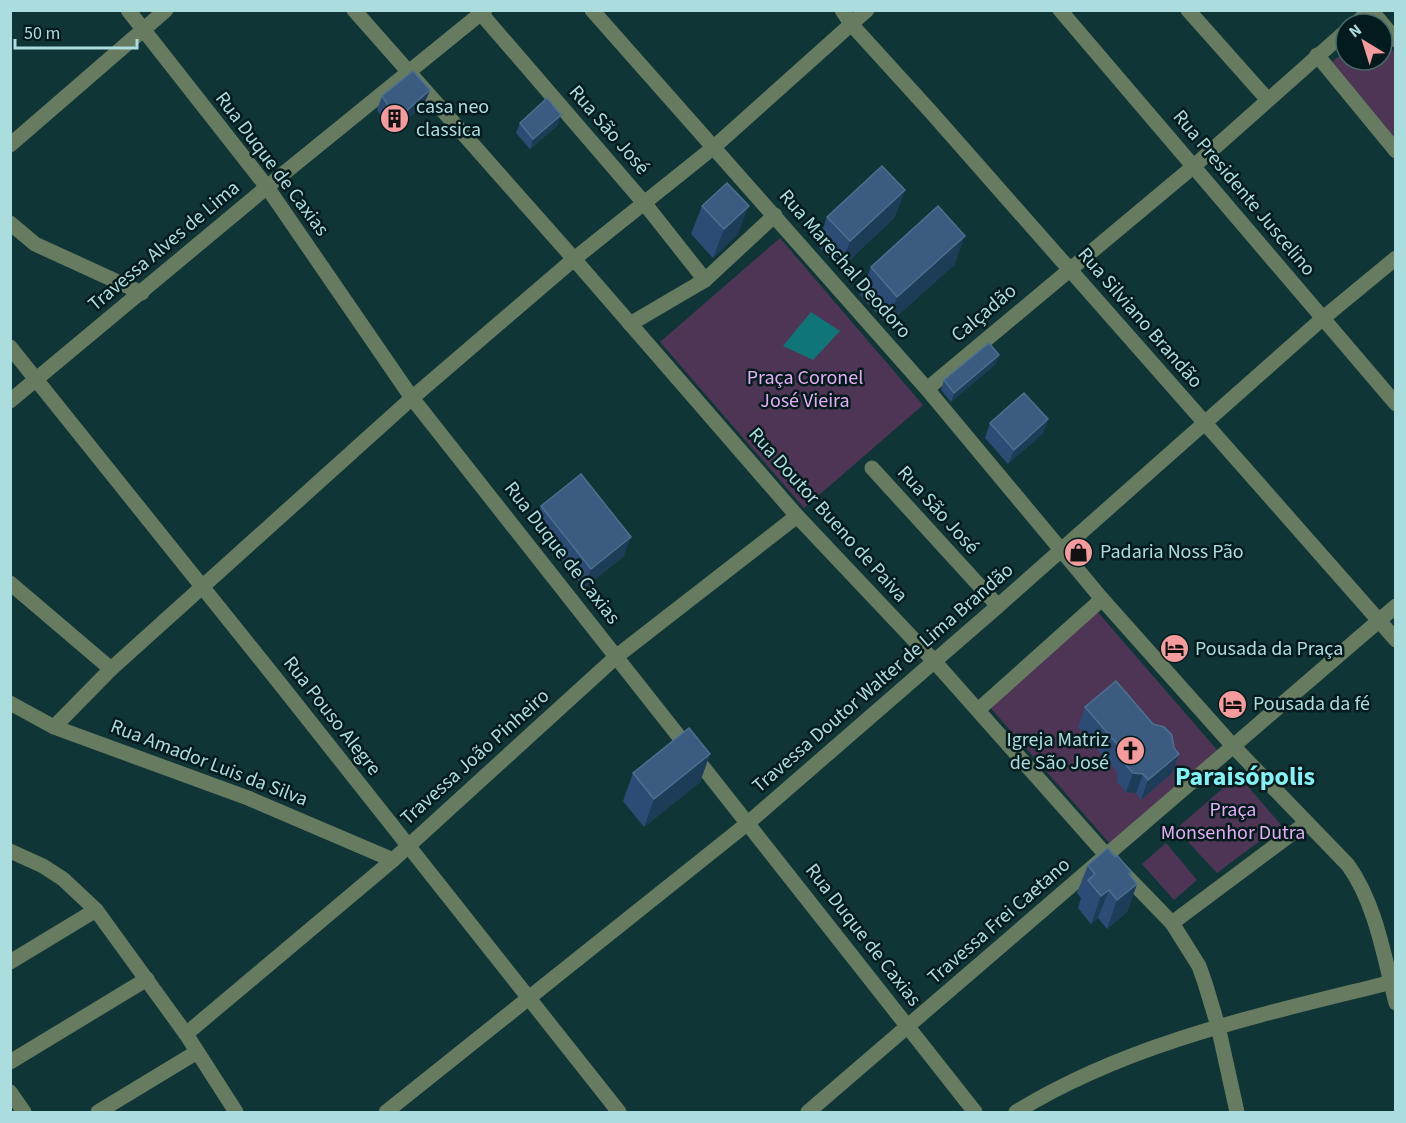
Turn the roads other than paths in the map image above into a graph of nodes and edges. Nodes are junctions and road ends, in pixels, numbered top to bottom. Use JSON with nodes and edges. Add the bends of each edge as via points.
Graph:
{"nodes":[{"id":1,"x":128,"y":10,"type":"edge"},
{"id":2,"x":166,"y":10,"type":"edge"},
{"id":3,"x":354,"y":10,"type":"edge"},
{"id":4,"x":592,"y":10,"type":"edge"},
{"id":5,"x":843,"y":10,"type":"edge"},
{"id":6,"x":867,"y":10,"type":"edge"},
{"id":7,"x":1060,"y":10,"type":"edge"},
{"id":8,"x":1188,"y":10,"type":"edge"},
{"id":9,"x":1371,"y":11,"type":"edge"},
{"id":10,"x":481,"y":12,"type":"edge"},
{"id":11,"x":851,"y":24,"type":"junction"},
{"id":12,"x":143,"y":30,"type":"junction"},
{"id":13,"x":1395,"y":40,"type":"edge"},
{"id":14,"x":1334,"y":42,"type":"edge"},
{"id":15,"x":1317,"y":55,"type":"junction"},
{"id":16,"x":408,"y":74,"type":"junction"},
{"id":17,"x":1268,"y":100,"type":"junction"},
{"id":18,"x":10,"y":146,"type":"edge"},
{"id":19,"x":714,"y":147,"type":"junction"},
{"id":20,"x":1395,"y":151,"type":"edge"},
{"id":21,"x":1194,"y":166,"type":"junction"},
{"id":22,"x":267,"y":187,"type":"junction"},
{"id":23,"x":645,"y":204,"type":"junction"},
{"id":24,"x":776,"y":216,"type":"junction"},
{"id":25,"x":10,"y":223,"type":"edge"},
{"id":26,"x":1395,"y":258,"type":"edge"},
{"id":27,"x":574,"y":259,"type":"junction"},
{"id":28,"x":1069,"y":269,"type":"junction"},
{"id":29,"x":705,"y":280,"type":"junction"},
{"id":30,"x":142,"y":293,"type":"junction"},
{"id":31,"x":1322,"y":319,"type":"junction"},
{"id":32,"x":630,"y":324,"type":"junction"},
{"id":33,"x":10,"y":347,"type":"edge"},
{"id":34,"x":38,"y":379,"type":"junction"},
{"id":35,"x":927,"y":388,"type":"junction"},
{"id":36,"x":412,"y":398,"type":"junction"},
{"id":37,"x":10,"y":401,"type":"edge"},
{"id":38,"x":1395,"y":404,"type":"edge"},
{"id":39,"x":1204,"y":423,"type":"junction"},
{"id":40,"x":872,"y":468,"type":"dead end"},
{"id":41,"x":797,"y":516,"type":"junction"},
{"id":42,"x":1061,"y":549,"type":"junction"},
{"id":43,"x":10,"y":583,"type":"edge"},
{"id":44,"x":202,"y":588,"type":"junction"},
{"id":45,"x":1102,"y":599,"type":"junction"},
{"id":46,"x":998,"y":606,"type":"junction"},
{"id":47,"x":1395,"y":606,"type":"edge"},
{"id":48,"x":1379,"y":620,"type":"junction"},
{"id":49,"x":1395,"y":640,"type":"edge"},
{"id":50,"x":617,"y":656,"type":"junction"},
{"id":51,"x":934,"y":661,"type":"junction"},
{"id":52,"x":111,"y":669,"type":"junction"},
{"id":53,"x":10,"y":703,"type":"edge"},
{"id":54,"x":978,"y":710,"type":"junction"},
{"id":55,"x":54,"y":727,"type":"junction"},
{"id":56,"x":1233,"y":746,"type":"junction"},
{"id":57,"x":1306,"y":822,"type":"junction"},
{"id":58,"x":748,"y":824,"type":"junction"},
{"id":59,"x":408,"y":847,"type":"junction"},
{"id":60,"x":13,"y":855,"type":"edge"},
{"id":61,"x":1107,"y":856,"type":"junction"},
{"id":62,"x":393,"y":860,"type":"junction"},
{"id":63,"x":96,"y":910,"type":"junction"},
{"id":64,"x":1172,"y":923,"type":"junction"},
{"id":65,"x":10,"y":962,"type":"edge"},
{"id":66,"x":147,"y":979,"type":"junction"},
{"id":67,"x":1393,"y":982,"type":"edge"},
{"id":68,"x":529,"y":999,"type":"junction"},
{"id":69,"x":1395,"y":1003,"type":"edge"},
{"id":70,"x":1218,"y":1026,"type":"junction"},
{"id":71,"x":908,"y":1027,"type":"junction"},
{"id":72,"x":186,"y":1034,"type":"junction"},
{"id":73,"x":197,"y":1052,"type":"junction"},
{"id":74,"x":10,"y":1062,"type":"edge"},
{"id":75,"x":10,"y":1092,"type":"edge"},
{"id":76,"x":24,"y":1113,"type":"edge"},
{"id":77,"x":98,"y":1113,"type":"edge"},
{"id":78,"x":236,"y":1113,"type":"edge"},
{"id":79,"x":386,"y":1113,"type":"edge"},
{"id":80,"x":619,"y":1113,"type":"edge"},
{"id":81,"x":808,"y":1113,"type":"edge"},
{"id":82,"x":975,"y":1113,"type":"edge"},
{"id":83,"x":1016,"y":1113,"type":"edge"},
{"id":84,"x":1237,"y":1113,"type":"edge"}],
"edges":[{"from":1,"to":12,"type":"street","name":"Rua Duque de Caxias"},
{"from":2,"to":12,"type":"street"},
{"from":3,"to":16,"type":"street","name":"Rua Doutor Bueno de Paiva"},
{"from":4,"to":19,"type":"street","name":"Rua Marechal Deodoro"},
{"from":5,"to":11,"type":"street","name":"Rua Silviano Brandão"},
{"from":6,"to":11,"type":"street"},
{"from":7,"to":21,"type":"street","name":"Rua Presidente Juscelino"},
{"from":8,"to":17,"type":"street"},
{"from":9,"to":13,"type":"street"},
{"from":10,"to":16,"type":"street","name":"Travessa Alves de Lima"},
{"from":10,"to":23,"type":"street","name":"Rua São José"},
{"from":11,"to":19,"type":"street"},
{"from":11,"to":28,"type":"street","name":"Rua Silviano Brandão"},
{"from":12,"to":18,"type":"street"},
{"from":12,"to":22,"type":"street","name":"Rua Duque de Caxias"},
{"from":14,"to":15,"type":"street","name":"Calçadão"},
{"from":15,"to":17,"type":"street","name":"Calçadão"},
{"from":15,"to":20,"type":"street"},
{"from":16,"to":22,"type":"street","name":"Travessa Alves de Lima"},
{"from":16,"to":27,"type":"street","name":"Rua Doutor Bueno de Paiva"},
{"from":17,"to":21,"type":"street","name":"Calçadão"},
{"from":19,"to":23,"type":"street"},
{"from":19,"to":24,"type":"street","name":"Rua Marechal Deodoro"},
{"from":21,"to":28,"type":"street","name":"Calçadão"},
{"from":21,"to":31,"type":"street","name":"Rua Presidente Juscelino"},
{"from":22,"to":30,"type":"street","name":"Travessa Alves de Lima"},
{"from":22,"to":36,"type":"street","name":"Rua Duque de Caxias"},
{"from":23,"to":27,"type":"street"},
{"from":23,"to":29,"type":"street","name":"Rua São José"},
{"from":24,"to":29,"type":"street"},
{"from":24,"to":35,"type":"street","name":"Rua Marechal Deodoro"},
{"from":25,"to":30,"type":"street","via":[[35,244]]},
{"from":26,"to":31,"type":"street","name":"Travessa Doutor Walter de Lima Brandão"},
{"from":27,"to":32,"type":"street","name":"Rua Doutor Bueno de Paiva"},
{"from":27,"to":36,"type":"street"},
{"from":28,"to":35,"type":"street","name":"Calçadão"},
{"from":28,"to":39,"type":"street","name":"Rua Silviano Brandão"},
{"from":29,"to":32,"type":"street"},
{"from":30,"to":34,"type":"street","name":"Travessa Alves de Lima"},
{"from":31,"to":38,"type":"street","name":"Rua Presidente Juscelino"},
{"from":31,"to":39,"type":"street","name":"Travessa Doutor Walter de Lima Brandão"},
{"from":32,"to":41,"type":"street","name":"Rua Doutor Bueno de Paiva"},
{"from":33,"to":34,"type":"street","name":"Rua Pouso Alegre"},
{"from":34,"to":37,"type":"street","name":"Travessa Alves de Lima"},
{"from":34,"to":44,"type":"street","name":"Rua Pouso Alegre"},
{"from":35,"to":42,"type":"street","name":"Rua Marechal Deodoro"},
{"from":36,"to":44,"type":"street"},
{"from":36,"to":50,"type":"street","name":"Rua Duque de Caxias"},
{"from":39,"to":42,"type":"street","name":"Travessa Doutor Walter de Lima Brandão"},
{"from":39,"to":48,"type":"street","name":"Rua Silviano Brandão"},
{"from":40,"to":46,"type":"street","name":"Rua São José"},
{"from":41,"to":50,"type":"street","name":"Travessa João Pinheiro"},
{"from":41,"to":51,"type":"street","name":"Rua Doutor Bueno de Paiva"},
{"from":42,"to":45,"type":"street","name":"Rua Marechal Deodoro"},
{"from":42,"to":46,"type":"street","name":"Travessa Doutor Walter de Lima Brandão"},
{"from":43,"to":52,"type":"street"},
{"from":44,"to":52,"type":"street"},
{"from":44,"to":59,"type":"street","name":"Rua Pouso Alegre"},
{"from":45,"to":54,"type":"street"},
{"from":45,"to":56,"type":"street","name":"Rua Marechal Deodoro"},
{"from":46,"to":51,"type":"street","name":"Travessa Doutor Walter de Lima Brandão"},
{"from":47,"to":48,"type":"street"},
{"from":48,"to":49,"type":"street","name":"Rua Silviano Brandão"},
{"from":48,"to":56,"type":"street"},
{"from":50,"to":58,"type":"street","name":"Rua Duque de Caxias"},
{"from":50,"to":59,"type":"street","name":"Travessa João Pinheiro"},
{"from":51,"to":54,"type":"street","name":"Rua Doutor Bueno de Paiva"},
{"from":51,"to":58,"type":"street","name":"Travessa Doutor Walter de Lima Brandão"},
{"from":52,"to":55,"type":"street"},
{"from":53,"to":55,"type":"street","name":"Rua Amador Luis da Silva"},
{"from":54,"to":61,"type":"street","name":"Rua Doutor Bueno de Paiva"},
{"from":55,"to":62,"type":"street","name":"Rua Amador Luis da Silva","via":[[248,798]]},
{"from":56,"to":57,"type":"street","name":"Rua Marechal Deodoro"},
{"from":56,"to":61,"type":"street"},
{"from":57,"to":64,"type":"street"},
{"from":57,"to":67,"type":"street","name":"Rua Marechal Deodoro","via":[[1359,881]]},
{"from":58,"to":68,"type":"street","name":"Travessa Doutor Walter de Lima Brandão"},
{"from":58,"to":71,"type":"street","name":"Rua Duque de Caxias"},
{"from":59,"to":62,"type":"street","name":"Travessa João Pinheiro"},
{"from":59,"to":68,"type":"street","name":"Rua Pouso Alegre"},
{"from":60,"to":63,"type":"street","via":[[43,866],[63,879]]},
{"from":61,"to":64,"type":"street"},
{"from":61,"to":71,"type":"street","name":"Travessa Frei Caetano"},
{"from":62,"to":72,"type":"street","name":"Travessa João Pinheiro"},
{"from":63,"to":65,"type":"street"},
{"from":63,"to":66,"type":"street"},
{"from":64,"to":70,"type":"street","via":[[1199,966]]},
{"from":66,"to":72,"type":"street"},
{"from":66,"to":74,"type":"street"},
{"from":67,"to":69,"type":"street","name":"Rua Marechal Deodoro"},
{"from":67,"to":70,"type":"street"},
{"from":68,"to":79,"type":"street","name":"Travessa Doutor Walter de Lima Brandão"},
{"from":68,"to":80,"type":"street","name":"Rua Pouso Alegre"},
{"from":70,"to":83,"type":"street","via":[[1080,1077]]},
{"from":70,"to":84,"type":"street"},
{"from":71,"to":81,"type":"street","name":"Travessa Frei Caetano"},
{"from":71,"to":82,"type":"street","name":"Rua Duque de Caxias"},
{"from":72,"to":73,"type":"street"},
{"from":73,"to":77,"type":"street"},
{"from":73,"to":78,"type":"street"},
{"from":75,"to":76,"type":"street"}]}
